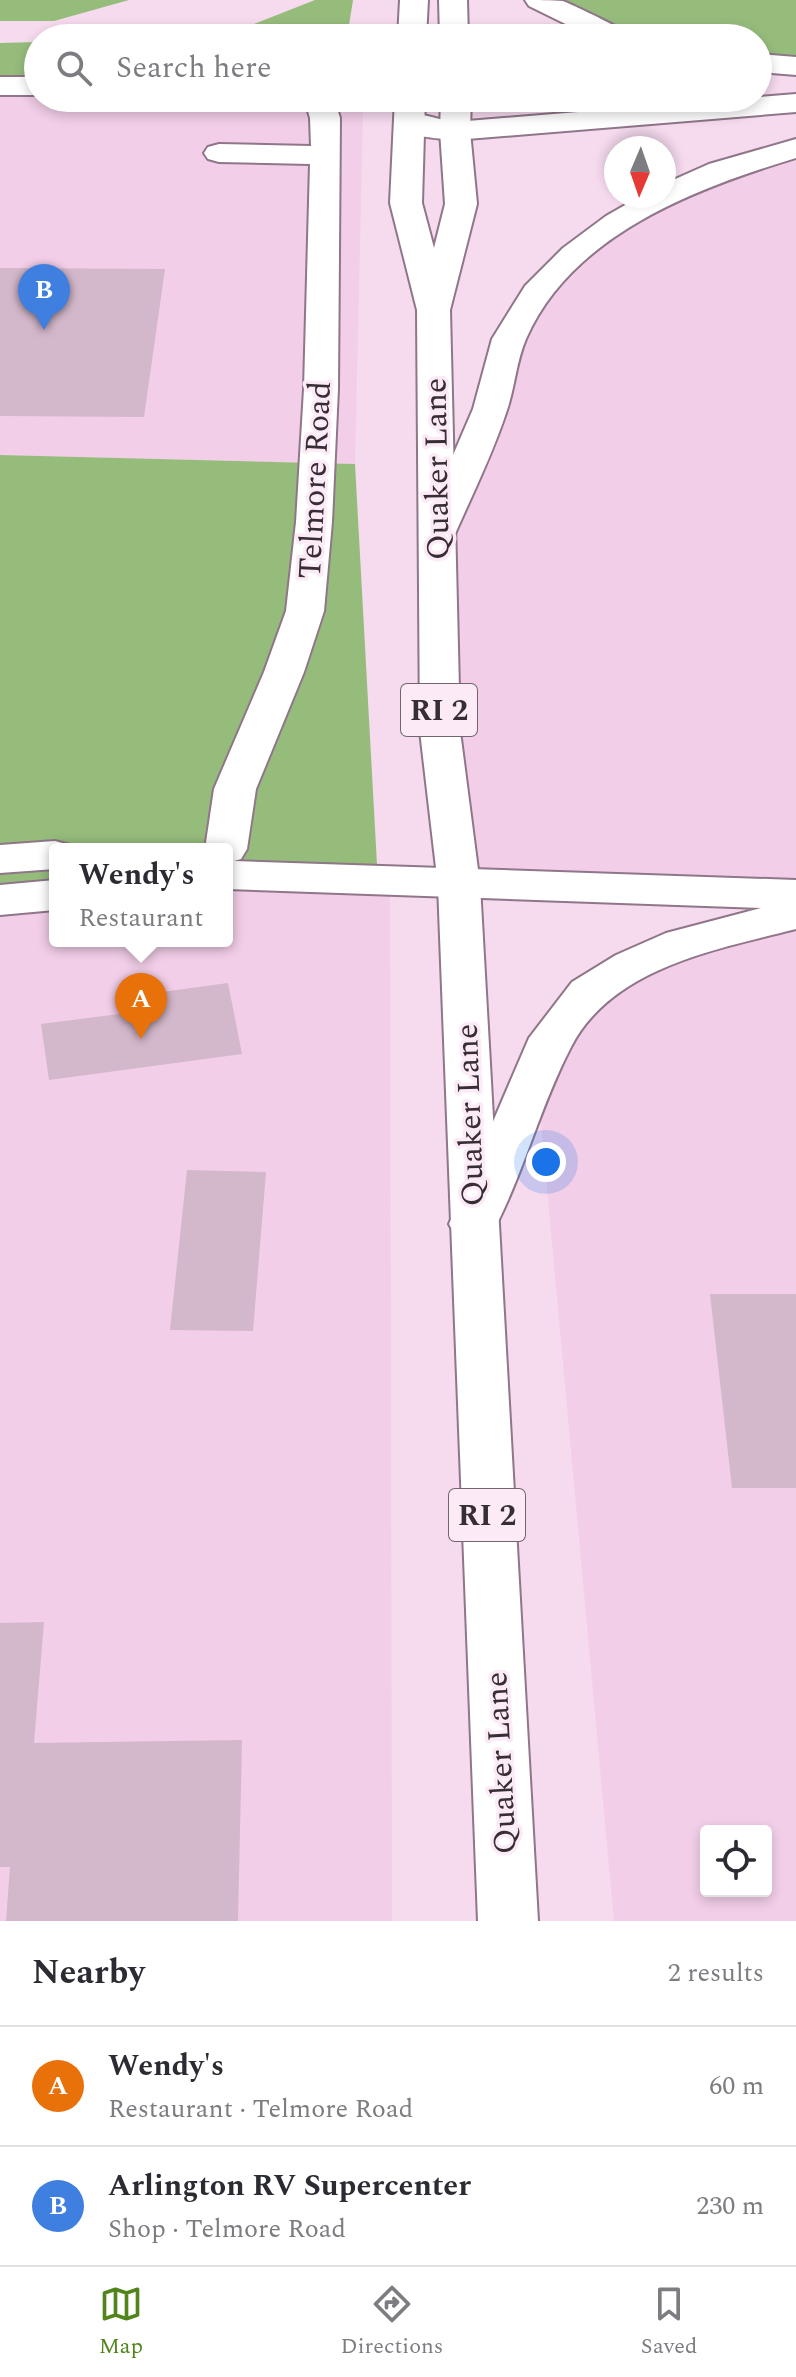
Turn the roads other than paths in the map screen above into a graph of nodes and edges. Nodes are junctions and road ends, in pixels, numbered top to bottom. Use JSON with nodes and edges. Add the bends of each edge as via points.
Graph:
{"nodes":[{"id":1,"x":414,"y":0,"type":"edge"},
{"id":2,"x":453,"y":0,"type":"edge"},
{"id":3,"x":539,"y":0,"type":"edge"},
{"id":4,"x":413,"y":24,"type":"edge"},
{"id":5,"x":454,"y":24,"type":"edge"},
{"id":6,"x":584,"y":24,"type":"edge"},
{"id":7,"x":772,"y":64,"type":"edge"},
{"id":8,"x":796,"y":66,"type":"edge"},
{"id":9,"x":796,"y":76,"type":"edge"},
{"id":10,"x":772,"y":79,"type":"edge"},
{"id":11,"x":0,"y":86,"type":"edge"},
{"id":12,"x":24,"y":86,"type":"edge"},
{"id":13,"x":796,"y":103,"type":"edge"},
{"id":14,"x":772,"y":104,"type":"edge"},
{"id":15,"x":323,"y":112,"type":"edge"},
{"id":16,"x":409,"y":112,"type":"edge"},
{"id":17,"x":412,"y":112,"type":"edge"},
{"id":18,"x":456,"y":112,"type":"edge"},
{"id":19,"x":796,"y":148,"type":"edge"},
{"id":20,"x":219,"y":153,"type":"dead end"},
{"id":21,"x":326,"y":155,"type":"junction"},
{"id":22,"x":676,"y":191,"type":"edge"},
{"id":23,"x":642,"y":208,"type":"edge"},
{"id":24,"x":434,"y":310,"type":"junction"},
{"id":25,"x":437,"y":534,"type":"junction"},
{"id":26,"x":227,"y":843,"type":"edge"},
{"id":27,"x":49,"y":855,"type":"edge"},
{"id":28,"x":0,"y":859,"type":"edge"},
{"id":29,"x":233,"y":875,"type":"edge"},
{"id":30,"x":459,"y":885,"type":"junction"},
{"id":31,"x":796,"y":895,"type":"edge"},
{"id":32,"x":49,"y":896,"type":"edge"},
{"id":33,"x":0,"y":900,"type":"edge"},
{"id":34,"x":796,"y":914,"type":"edge"},
{"id":35,"x":473,"y":1224,"type":"junction"},
{"id":36,"x":508,"y":1921,"type":"edge"}],
"edges":[{"from":1,"to":4,"type":"main road"},
{"from":2,"to":5,"type":"main road"},
{"from":3,"to":6,"type":"main road"},
{"from":7,"to":8,"type":"main road"},
{"from":9,"to":10,"type":"main road"},
{"from":11,"to":12,"type":"main road"},
{"from":13,"to":14,"type":"main road"},
{"from":15,"to":21,"type":"main road","name":"Telmore Road"},
{"from":16,"to":24,"type":"main road","name":"Quaker Lane","number":"RI 2","via":[[406,203]]},
{"from":17,"to":18,"type":"main road","via":[[431,129]]},
{"from":18,"to":24,"type":"main road","name":"Quaker Lane","number":"RI 2","via":[[461,204]]},
{"from":19,"to":22,"type":"main road"},
{"from":20,"to":21,"type":"main road"},
{"from":21,"to":26,"type":"main road","name":"Telmore Road","via":[[319,420],[305,611],[235,789]]},
{"from":23,"to":25,"type":"main road","via":[[571,257],[520,318],[508,341],[496,393]]},
{"from":24,"to":25,"type":"main road","name":"Quaker Lane","number":"RI 2"},
{"from":25,"to":30,"type":"main road","name":"Quaker Lane","number":"RI 2","via":[[440,731]]},
{"from":27,"to":28,"type":"main road"},
{"from":29,"to":30,"type":"main road"},
{"from":30,"to":31,"type":"main road"},
{"from":30,"to":35,"type":"main road","name":"Quaker Lane","number":"RI 2"},
{"from":32,"to":33,"type":"main road"},
{"from":34,"to":35,"type":"main road","via":[[681,944],[588,993],[552,1038]]},
{"from":35,"to":36,"type":"main road","name":"Quaker Lane","number":"RI 2"}]}
